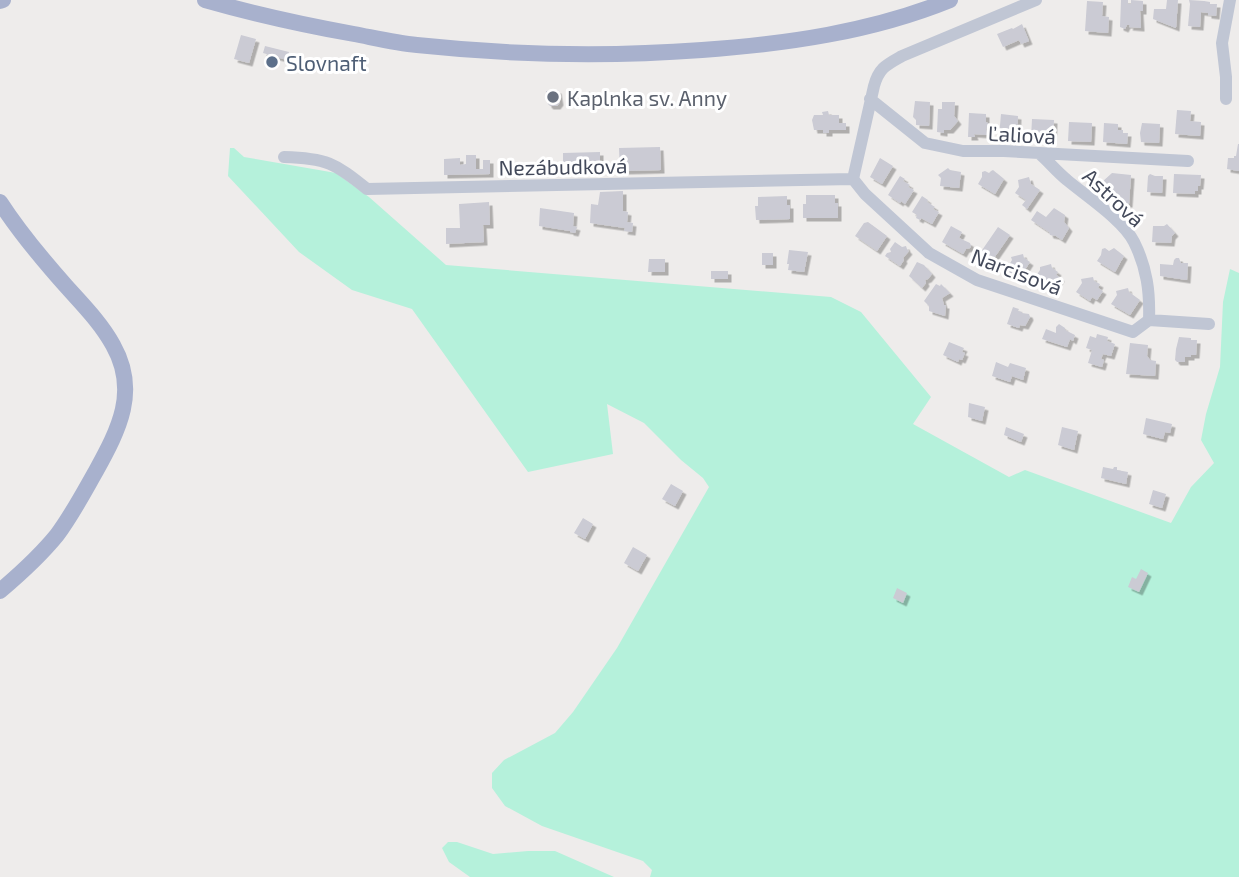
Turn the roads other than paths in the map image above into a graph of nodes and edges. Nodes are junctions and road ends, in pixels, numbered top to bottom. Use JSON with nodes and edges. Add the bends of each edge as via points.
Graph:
{"nodes":[{"id":1,"x":205,"y":0,"type":"edge"},
{"id":2,"x":950,"y":0,"type":"edge"},
{"id":3,"x":1036,"y":0,"type":"edge"},
{"id":4,"x":1230,"y":0,"type":"edge"},
{"id":5,"x":870,"y":99,"type":"junction"},
{"id":6,"x":1226,"y":100,"type":"dead end"},
{"id":7,"x":1040,"y":153,"type":"junction"},
{"id":8,"x":284,"y":157,"type":"dead end"},
{"id":9,"x":1188,"y":161,"type":"dead end"},
{"id":10,"x":853,"y":179,"type":"junction"},
{"id":11,"x":0,"y":202,"type":"edge"},
{"id":12,"x":1149,"y":320,"type":"junction"},
{"id":13,"x":1209,"y":324,"type":"dead end"},
{"id":14,"x":0,"y":591,"type":"edge"}],
"edges":[{"from":1,"to":2,"type":"main road","via":[[414,45],[603,54],[803,39],[869,27]]},
{"from":3,"to":5,"type":"street","via":[[902,56],[878,74]]},
{"from":4,"to":6,"type":"street","via":[[1222,43]]},
{"from":5,"to":7,"type":"street","name":"Ľaliová","via":[[925,143],[963,151]]},
{"from":5,"to":10,"type":"street"},
{"from":7,"to":9,"type":"street","name":"Ľaliová"},
{"from":7,"to":12,"type":"street","name":"Astrová","via":[[1133,240],[1149,293]]},
{"from":8,"to":10,"type":"street","name":"Nezábudková","via":[[329,163],[367,189]]},
{"from":10,"to":12,"type":"street","name":"Narcisová","via":[[929,253],[978,280],[1133,332]]},
{"from":11,"to":14,"type":"main road","via":[[29,244],[104,331],[121,362],[125,387],[116,434],[74,510],[40,555]]},
{"from":12,"to":13,"type":"street"}]}
